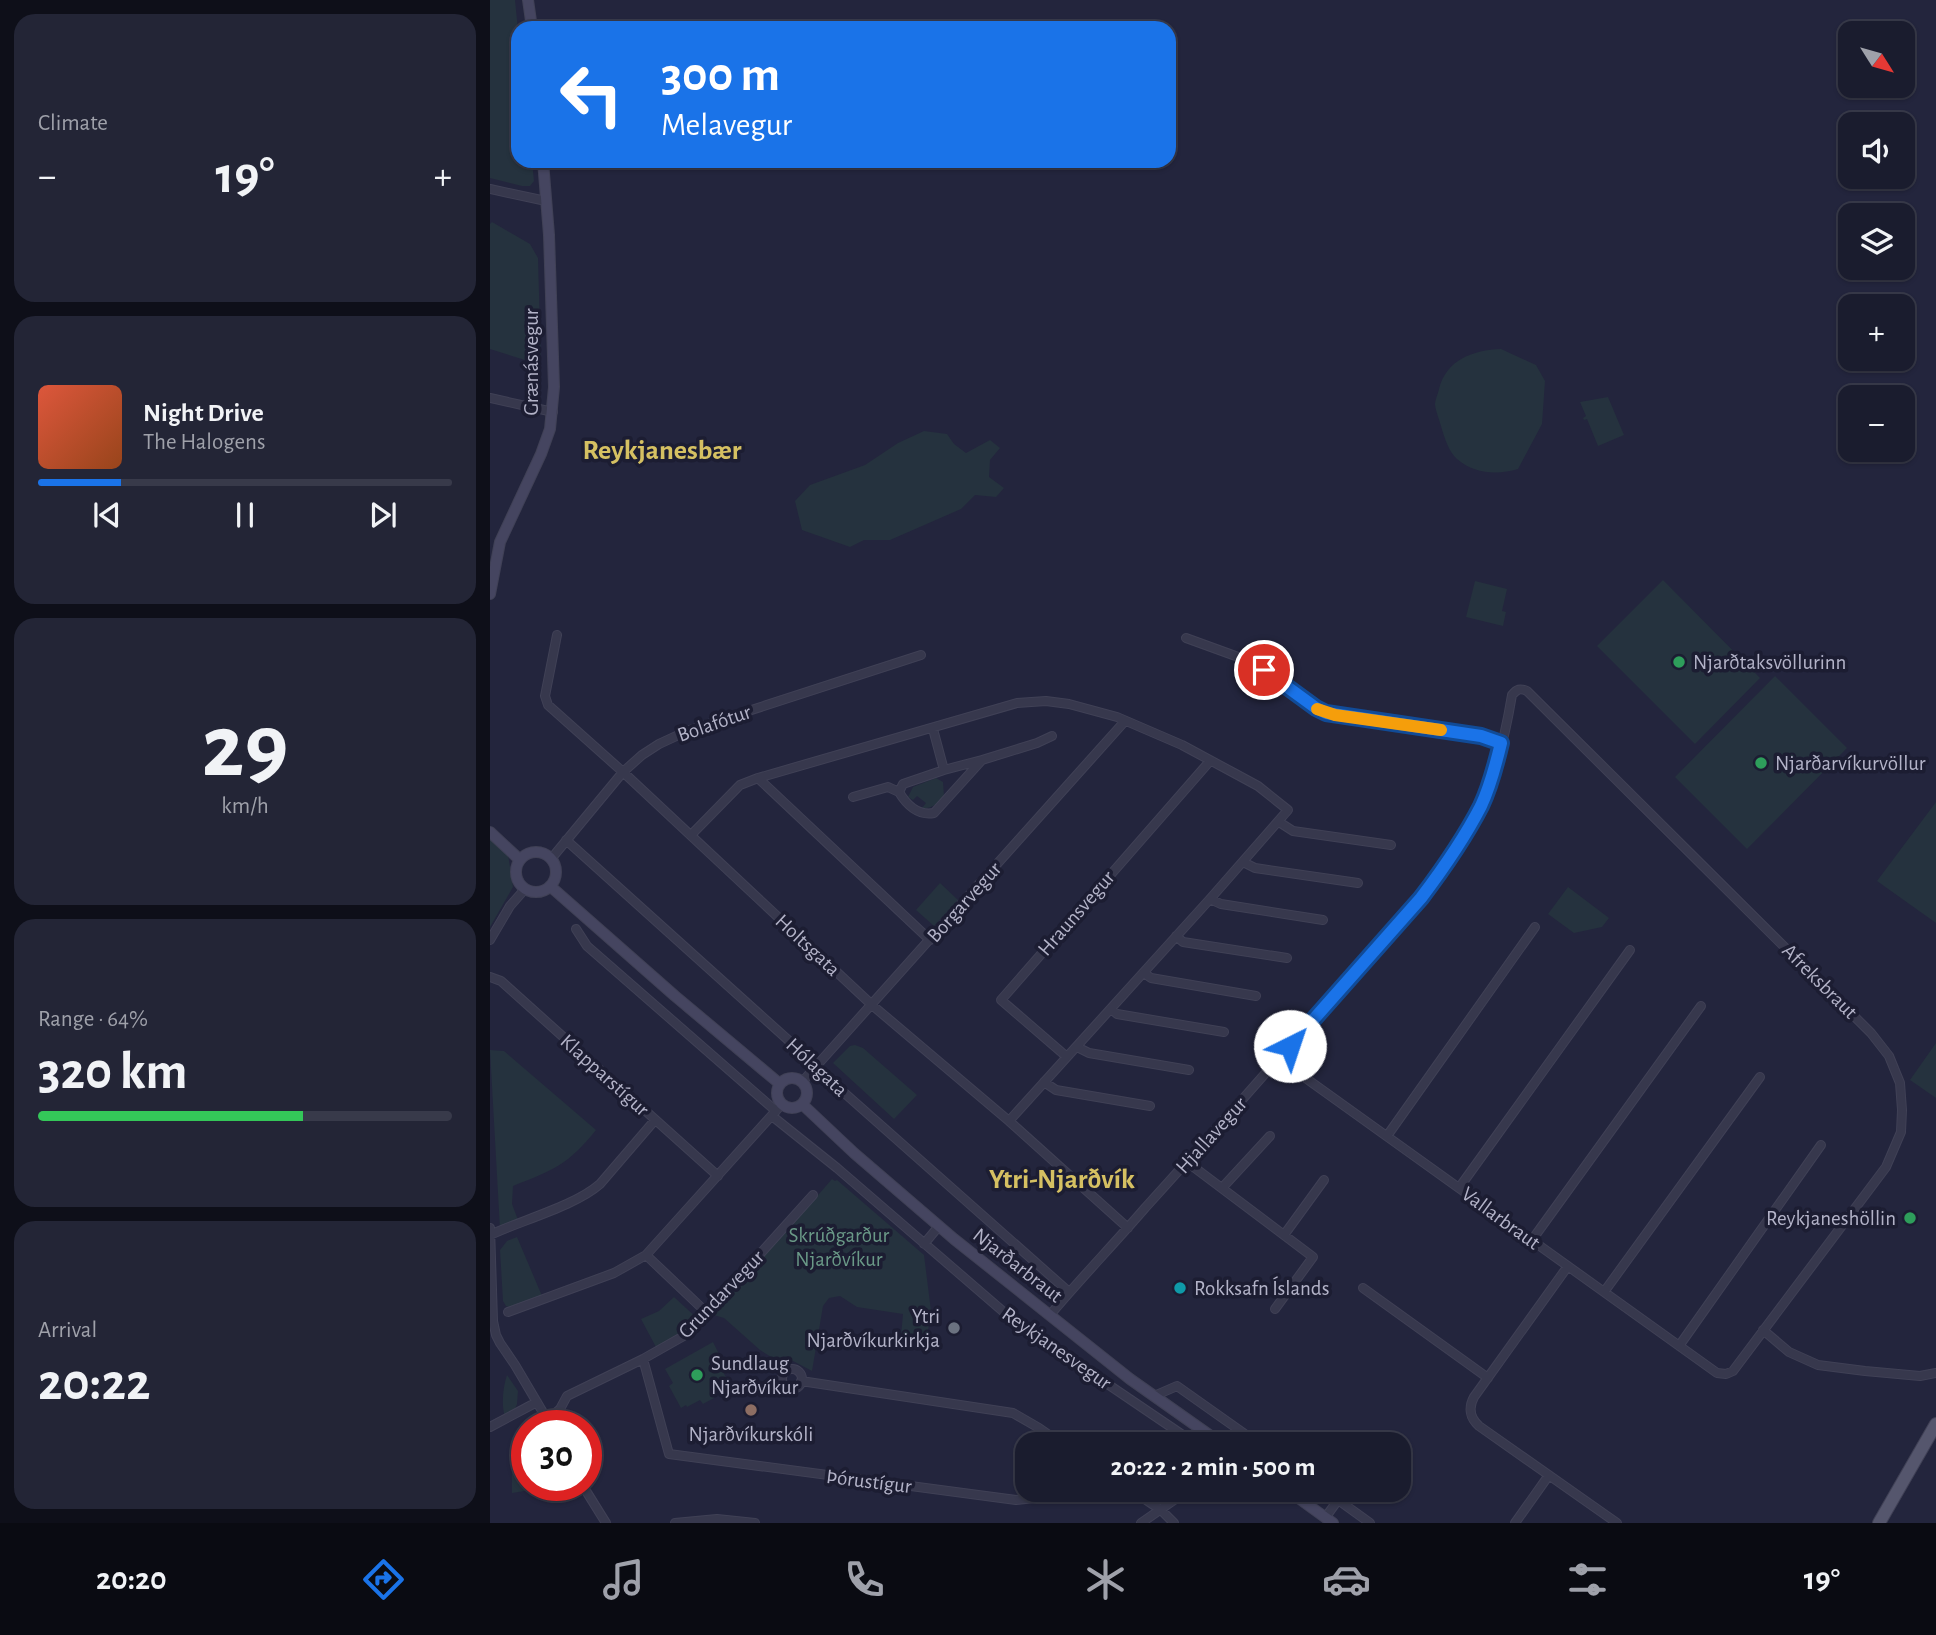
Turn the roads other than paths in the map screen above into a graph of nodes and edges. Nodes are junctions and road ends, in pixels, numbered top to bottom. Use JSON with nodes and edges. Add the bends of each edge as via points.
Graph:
{"nodes":[{"id":1,"x":528,"y":0,"type":"edge"},
{"id":2,"x":531,"y":21,"type":"edge"},
{"id":3,"x":543,"y":168,"type":"edge"},
{"id":4,"x":490,"y":189,"type":"edge"},
{"id":5,"x":546,"y":201,"type":"junction"},
{"id":6,"x":490,"y":398,"type":"edge"},
{"id":7,"x":553,"y":412,"type":"junction"},
{"id":8,"x":490,"y":594,"type":"edge"},
{"id":9,"x":557,"y":635,"type":"dead end"},
{"id":10,"x":1186,"y":638,"type":"dead end"},
{"id":11,"x":921,"y":655,"type":"dead end"},
{"id":12,"x":1125,"y":721,"type":"junction"},
{"id":13,"x":933,"y":729,"type":"junction"},
{"id":14,"x":1052,"y":736,"type":"dead end"},
{"id":15,"x":1501,"y":743,"type":"junction"},
{"id":16,"x":982,"y":760,"type":"junction"},
{"id":17,"x":1210,"y":761,"type":"junction"},
{"id":18,"x":944,"y":770,"type":"junction"},
{"id":19,"x":623,"y":772,"type":"junction"},
{"id":20,"x":758,"y":778,"type":"junction"},
{"id":21,"x":899,"y":792,"type":"junction"},
{"id":22,"x":853,"y":797,"type":"dead end"},
{"id":23,"x":1279,"y":822,"type":"junction"},
{"id":24,"x":490,"y":832,"type":"edge"},
{"id":25,"x":691,"y":835,"type":"junction"},
{"id":26,"x":566,"y":841,"type":"junction"},
{"id":27,"x":1391,"y":845,"type":"dead end"},
{"id":28,"x":551,"y":859,"type":"junction"},
{"id":29,"x":520,"y":860,"type":"junction"},
{"id":30,"x":1243,"y":862,"type":"junction"},
{"id":31,"x":1358,"y":883,"type":"dead end"},
{"id":32,"x":550,"y":886,"type":"junction"},
{"id":33,"x":525,"y":889,"type":"junction"},
{"id":34,"x":1210,"y":899,"type":"junction"},
{"id":35,"x":1323,"y":920,"type":"dead end"},
{"id":36,"x":1535,"y":927,"type":"dead end"},
{"id":37,"x":576,"y":929,"type":"dead end"},
{"id":38,"x":1176,"y":936,"type":"junction"},
{"id":39,"x":490,"y":940,"type":"edge"},
{"id":40,"x":930,"y":940,"type":"junction"},
{"id":41,"x":1630,"y":950,"type":"dead end"},
{"id":42,"x":1287,"y":958,"type":"dead end"},
{"id":43,"x":1144,"y":972,"type":"junction"},
{"id":44,"x":490,"y":977,"type":"edge"},
{"id":45,"x":1256,"y":996,"type":"dead end"},
{"id":46,"x":872,"y":1005,"type":"junction"},
{"id":47,"x":1701,"y":1006,"type":"dead end"},
{"id":48,"x":1111,"y":1009,"type":"junction"},
{"id":49,"x":1224,"y":1032,"type":"dead end"},
{"id":50,"x":1077,"y":1047,"type":"junction"},
{"id":51,"x":1067,"y":1058,"type":"junction"},
{"id":52,"x":1279,"y":1059,"type":"junction"},
{"id":53,"x":817,"y":1066,"type":"junction"},
{"id":54,"x":1189,"y":1070,"type":"dead end"},
{"id":55,"x":1759,"y":1077,"type":"dead end"},
{"id":56,"x":1044,"y":1082,"type":"junction"},
{"id":57,"x":802,"y":1083,"type":"junction"},
{"id":58,"x":780,"y":1084,"type":"junction"},
{"id":59,"x":802,"y":1104,"type":"junction"},
{"id":60,"x":1150,"y":1106,"type":"dead end"},
{"id":61,"x":776,"y":1110,"type":"junction"},
{"id":62,"x":655,"y":1121,"type":"junction"},
{"id":63,"x":1009,"y":1121,"type":"junction"},
{"id":64,"x":1270,"y":1136,"type":"dead end"},
{"id":65,"x":1387,"y":1136,"type":"junction"},
{"id":66,"x":1822,"y":1145,"type":"dead end"},
{"id":67,"x":1187,"y":1162,"type":"junction"},
{"id":68,"x":718,"y":1176,"type":"junction"},
{"id":69,"x":1324,"y":1180,"type":"dead end"},
{"id":70,"x":1222,"y":1188,"type":"junction"},
{"id":71,"x":1459,"y":1188,"type":"junction"},
{"id":72,"x":813,"y":1195,"type":"dead end"},
{"id":73,"x":939,"y":1226,"type":"junction"},
{"id":74,"x":1128,"y":1227,"type":"junction"},
{"id":75,"x":490,"y":1228,"type":"edge"},
{"id":76,"x":490,"y":1235,"type":"edge"},
{"id":77,"x":1284,"y":1235,"type":"junction"},
{"id":78,"x":1532,"y":1240,"type":"junction"},
{"id":79,"x":924,"y":1244,"type":"junction"},
{"id":80,"x":646,"y":1255,"type":"junction"},
{"id":81,"x":1568,"y":1266,"type":"junction"},
{"id":82,"x":1363,"y":1288,"type":"dead end"},
{"id":83,"x":1069,"y":1292,"type":"junction"},
{"id":84,"x":1604,"y":1292,"type":"junction"},
{"id":85,"x":1275,"y":1309,"type":"dead end"},
{"id":86,"x":508,"y":1312,"type":"dead end"},
{"id":87,"x":707,"y":1312,"type":"junction"},
{"id":88,"x":1050,"y":1315,"type":"junction"},
{"id":89,"x":1763,"y":1331,"type":"junction"},
{"id":90,"x":1679,"y":1346,"type":"junction"},
{"id":91,"x":643,"y":1359,"type":"junction"},
{"id":92,"x":1936,"y":1373,"type":"edge"},
{"id":93,"x":1726,"y":1374,"type":"joint"},
{"id":94,"x":1920,"y":1376,"type":"junction"},
{"id":95,"x":1488,"y":1378,"type":"junction"},
{"id":96,"x":801,"y":1381,"type":"dead end"},
{"id":97,"x":1936,"y":1381,"type":"edge"},
{"id":98,"x":1154,"y":1396,"type":"junction"},
{"id":99,"x":537,"y":1402,"type":"junction"},
{"id":100,"x":542,"y":1410,"type":"edge"},
{"id":101,"x":559,"y":1410,"type":"edge"},
{"id":102,"x":1936,"y":1424,"type":"edge"},
{"id":103,"x":490,"y":1427,"type":"edge"},
{"id":104,"x":1045,"y":1432,"type":"edge"},
{"id":105,"x":1178,"y":1432,"type":"edge"},
{"id":106,"x":1205,"y":1432,"type":"edge"},
{"id":107,"x":1242,"y":1432,"type":"edge"},
{"id":108,"x":1933,"y":1434,"type":"edge"},
{"id":109,"x":1549,"y":1475,"type":"junction"},
{"id":110,"x":1015,"y":1500,"type":"edge"},
{"id":111,"x":592,"y":1501,"type":"edge"},
{"id":112,"x":1149,"y":1502,"type":"edge"},
{"id":113,"x":1172,"y":1502,"type":"edge"},
{"id":114,"x":1304,"y":1502,"type":"edge"},
{"id":115,"x":1337,"y":1502,"type":"edge"},
{"id":116,"x":1341,"y":1502,"type":"edge"},
{"id":117,"x":1161,"y":1510,"type":"junction"},
{"id":118,"x":1329,"y":1520,"type":"edge"},
{"id":119,"x":606,"y":1523,"type":"edge"},
{"id":120,"x":675,"y":1523,"type":"edge"},
{"id":121,"x":755,"y":1523,"type":"edge"},
{"id":122,"x":1141,"y":1523,"type":"edge"},
{"id":123,"x":1174,"y":1523,"type":"edge"},
{"id":124,"x":1370,"y":1523,"type":"edge"},
{"id":125,"x":1515,"y":1523,"type":"edge"},
{"id":126,"x":1617,"y":1523,"type":"edge"},
{"id":127,"x":1879,"y":1523,"type":"edge"}],
"edges":[{"from":1,"to":2,"type":"main road"},
{"from":3,"to":5,"type":"main road","name":"Grænásvegur"},
{"from":4,"to":5,"type":"street"},
{"from":5,"to":7,"type":"main road","name":"Grænásvegur"},
{"from":6,"to":7,"type":"street"},
{"from":7,"to":8,"type":"main road","name":"Grænásvegur","via":[[541,454],[500,542]]},
{"from":9,"to":19,"type":"street","name":"Holtsgata","via":[[545,700]]},
{"from":10,"to":15,"type":"street","via":[[1252,662],[1326,713],[1481,736]]},
{"from":11,"to":19,"type":"street","name":"Bolafótur","via":[[677,735],[650,749]]},
{"from":12,"to":13,"type":"street","via":[[1046,701],[1017,703]]},
{"from":12,"to":17,"type":"street"},
{"from":12,"to":40,"type":"street","name":"Borgarvegur"},
{"from":13,"to":18,"type":"street"},
{"from":13,"to":20,"type":"street"},
{"from":14,"to":16,"type":"street"},
{"from":15,"to":52,"type":"street","name":"Hjallavegur","via":[[1481,805],[1439,874]]},
{"from":15,"to":89,"type":"street","name":"Afreksbraut","via":[[1512,695],[1522,688],[1871,1032],[1889,1056],[1900,1083],[1902,1110],[1901,1132],[1886,1167]]},
{"from":16,"to":18,"type":"street"},
{"from":16,"to":21,"type":"street","via":[[934,813],[920,812],[905,803]]},
{"from":17,"to":23,"type":"street","via":[[1258,786],[1288,810]]},
{"from":17,"to":51,"type":"street","name":"Hraunsvegur","via":[[1001,1000]]},
{"from":18,"to":21,"type":"street","via":[[902,784]]},
{"from":19,"to":25,"type":"street","name":"Holtsgata"},
{"from":19,"to":26,"type":"street","name":"Bolafótur"},
{"from":20,"to":25,"type":"street","via":[[740,785]]},
{"from":20,"to":40,"type":"street"},
{"from":21,"to":22,"type":"street","via":[[888,788]]},
{"from":23,"to":27,"type":"street","via":[[1293,831]]},
{"from":23,"to":30,"type":"street"},
{"from":24,"to":29,"type":"main road"},
{"from":25,"to":46,"type":"street","name":"Holtsgata"},
{"from":26,"to":28,"type":"street","name":"Bolafótur"},
{"from":26,"to":53,"type":"street","name":"Hólagata"},
{"from":28,"to":29,"type":"main road","via":[[536,852]]},
{"from":28,"to":32,"type":"main road","via":[[556,876]]},
{"from":29,"to":33,"type":"main road","via":[[516,872]]},
{"from":30,"to":31,"type":"street","via":[[1255,868]]},
{"from":30,"to":34,"type":"street"},
{"from":32,"to":33,"type":"main road","via":[[541,892]]},
{"from":32,"to":58,"type":"main road"},
{"from":33,"to":39,"type":"street"},
{"from":34,"to":35,"type":"street"},
{"from":34,"to":38,"type":"street"},
{"from":36,"to":65,"type":"street"},
{"from":37,"to":61,"type":"street","name":"Reykjanesvegur","via":[[587,946]]},
{"from":38,"to":42,"type":"street","via":[[1183,942]]},
{"from":38,"to":43,"type":"street"},
{"from":40,"to":46,"type":"street","name":"Borgarvegur"},
{"from":41,"to":71,"type":"street"},
{"from":43,"to":45,"type":"street","via":[[1151,978]]},
{"from":43,"to":48,"type":"street"},
{"from":44,"to":62,"type":"street","name":"Klapparstígur","via":[[501,981]]},
{"from":46,"to":53,"type":"street","name":"Borgarvegur"},
{"from":46,"to":63,"type":"street","name":"Holtsgata"},
{"from":47,"to":78,"type":"street"},
{"from":48,"to":49,"type":"street","via":[[1117,1014]]},
{"from":48,"to":50,"type":"street"},
{"from":50,"to":51,"type":"street"},
{"from":50,"to":54,"type":"street"},
{"from":51,"to":56,"type":"street"},
{"from":52,"to":65,"type":"street","name":"Vallarbraut"},
{"from":52,"to":67,"type":"street","name":"Hjallavegur"},
{"from":53,"to":57,"type":"street","name":"Borgarvegur"},
{"from":53,"to":83,"type":"street","name":"Hólagata"},
{"from":55,"to":84,"type":"street"},
{"from":56,"to":60,"type":"street","via":[[1056,1090]]},
{"from":56,"to":63,"type":"street"},
{"from":57,"to":58,"type":"main road","via":[[793,1078]]},
{"from":57,"to":59,"type":"main road","via":[[806,1095]]},
{"from":58,"to":61,"type":"main road"},
{"from":59,"to":61,"type":"main road"},
{"from":59,"to":73,"type":"main road","name":"Njarðarbraut"},
{"from":61,"to":68,"type":"street"},
{"from":61,"to":79,"type":"street","name":"Reykjanesvegur"},
{"from":62,"to":68,"type":"street","name":"Klapparstígur"},
{"from":62,"to":76,"type":"street","via":[[590,1192]]},
{"from":63,"to":74,"type":"street","name":"Holtsgata"},
{"from":64,"to":70,"type":"street"},
{"from":65,"to":71,"type":"street","name":"Vallarbraut"},
{"from":66,"to":90,"type":"street"},
{"from":67,"to":70,"type":"street"},
{"from":67,"to":74,"type":"street","name":"Hjallavegur"},
{"from":68,"to":80,"type":"street"},
{"from":69,"to":77,"type":"street"},
{"from":70,"to":77,"type":"street"},
{"from":71,"to":78,"type":"street","name":"Vallarbraut"},
{"from":72,"to":87,"type":"street","name":"Grundarvegur"},
{"from":73,"to":79,"type":"street"},
{"from":73,"to":88,"type":"main road","name":"Njarðarbraut"},
{"from":74,"to":83,"type":"street","name":"Hjallavegur"},
{"from":75,"to":76,"type":"street"},
{"from":76,"to":99,"type":"street","via":[[496,1335]]},
{"from":77,"to":85,"type":"street","via":[[1313,1257]]},
{"from":78,"to":81,"type":"street","name":"Vallarbraut"},
{"from":79,"to":105,"type":"street","name":"Reykjanesvegur","via":[[1013,1320]]},
{"from":80,"to":86,"type":"street","via":[[614,1273]]},
{"from":80,"to":87,"type":"street"},
{"from":81,"to":84,"type":"street","name":"Vallarbraut"},
{"from":81,"to":95,"type":"street"},
{"from":82,"to":95,"type":"street"},
{"from":83,"to":88,"type":"street","name":"Hjallavegur"},
{"from":84,"to":90,"type":"street","name":"Vallarbraut"},
{"from":87,"to":91,"type":"street","name":"Grundarvegur","via":[[689,1333]]},
{"from":88,"to":98,"type":"main road","name":"Njarðarbraut"},
{"from":89,"to":93,"type":"street","name":"Afreksbraut"},
{"from":89,"to":94,"type":"street","via":[[1789,1352],[1818,1365]]},
{"from":90,"to":93,"type":"street","name":"Vallarbraut","via":[[1717,1373]]},
{"from":91,"to":101,"type":"street","name":"Grundarvegur","via":[[567,1396]]},
{"from":91,"to":110,"type":"street","name":"Þórustígur","via":[[669,1454]]},
{"from":92,"to":94,"type":"street"},
{"from":94,"to":97,"type":"street"},
{"from":95,"to":109,"type":"street","via":[[1472,1401],[1474,1420]]},
{"from":96,"to":104,"type":"street","via":[[1013,1413]]},
{"from":98,"to":106,"type":"main road","name":"Njarðarbraut"},
{"from":98,"to":107,"type":"street","via":[[1177,1385]]},
{"from":99,"to":100,"type":"street"},
{"from":99,"to":103,"type":"street"},
{"from":102,"to":108,"type":"main road"},
{"from":108,"to":127,"type":"main road"},
{"from":109,"to":125,"type":"street"},
{"from":109,"to":126,"type":"street"},
{"from":111,"to":119,"type":"street"},
{"from":112,"to":117,"type":"street"},
{"from":113,"to":117,"type":"street"},
{"from":114,"to":118,"type":"main road"},
{"from":115,"to":118,"type":"street"},
{"from":116,"to":124,"type":"street"},
{"from":117,"to":122,"type":"street"},
{"from":117,"to":123,"type":"street"},
{"from":120,"to":121,"type":"street","via":[[717,1519]]}]}
